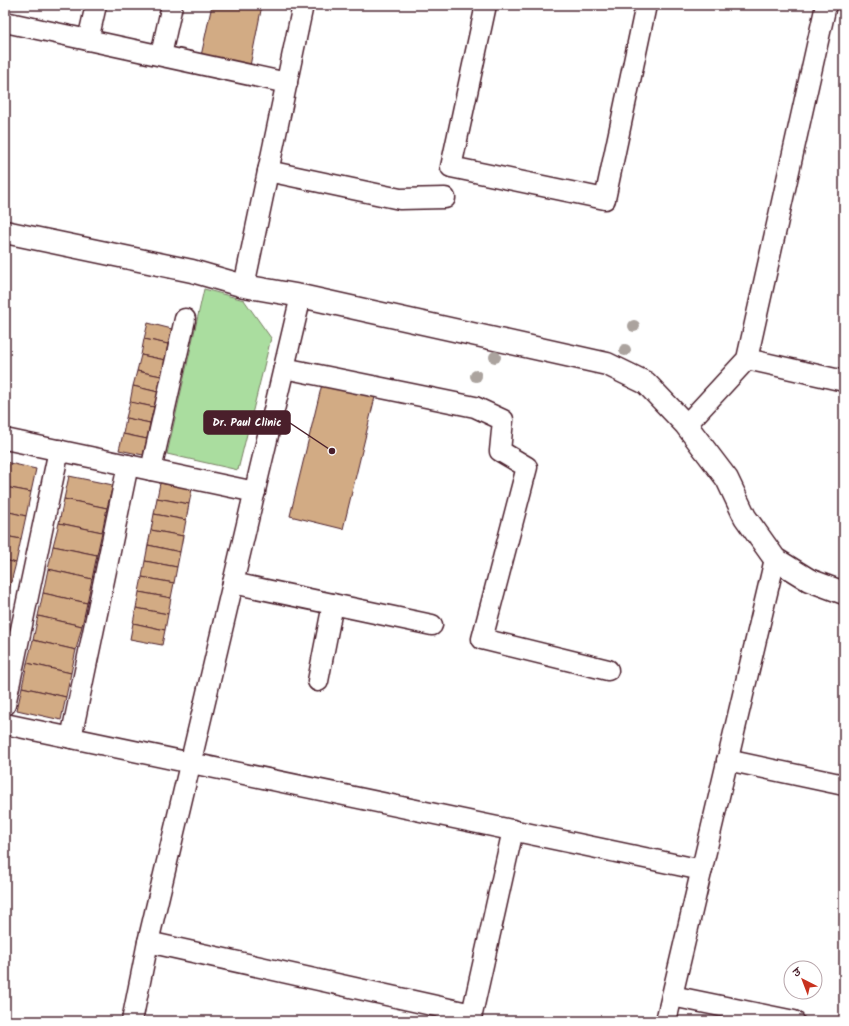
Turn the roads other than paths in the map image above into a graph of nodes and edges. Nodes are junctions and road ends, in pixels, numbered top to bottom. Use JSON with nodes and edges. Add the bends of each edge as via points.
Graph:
{"nodes":[{"id":1,"x":96,"y":5,"type":"edge"},
{"id":2,"x":172,"y":5,"type":"edge"},
{"id":3,"x":303,"y":5,"type":"edge"},
{"id":4,"x":486,"y":5,"type":"edge"},
{"id":5,"x":646,"y":5,"type":"edge"},
{"id":6,"x":826,"y":5,"type":"edge"},
{"id":7,"x":5,"y":22,"type":"edge"},
{"id":8,"x":88,"y":40,"type":"junction"},
{"id":9,"x":161,"y":56,"type":"junction"},
{"id":10,"x":287,"y":83,"type":"junction"},
{"id":11,"x":268,"y":171,"type":"junction"},
{"id":12,"x":445,"y":198,"type":"dead end"},
{"id":13,"x":5,"y":232,"type":"edge"},
{"id":14,"x":244,"y":286,"type":"junction"},
{"id":15,"x":301,"y":296,"type":"junction"},
{"id":16,"x":186,"y":319,"type":"dead end"},
{"id":17,"x":747,"y":359,"type":"junction"},
{"id":18,"x":284,"y":368,"type":"junction"},
{"id":19,"x":844,"y":381,"type":"edge"},
{"id":20,"x":686,"y":425,"type":"junction"},
{"id":21,"x":5,"y":440,"type":"edge"},
{"id":22,"x":59,"y":450,"type":"junction"},
{"id":23,"x":128,"y":465,"type":"junction"},
{"id":24,"x":151,"y":470,"type":"junction"},
{"id":25,"x":254,"y":492,"type":"junction"},
{"id":26,"x":775,"y":559,"type":"junction"},
{"id":27,"x":233,"y":583,"type":"junction"},
{"id":28,"x":844,"y":593,"type":"edge"},
{"id":29,"x":333,"y":604,"type":"junction"},
{"id":30,"x":432,"y":625,"type":"dead end"},
{"id":31,"x":608,"y":670,"type":"dead end"},
{"id":32,"x":318,"y":681,"type":"dead end"},
{"id":33,"x":5,"y":705,"type":"edge"},
{"id":34,"x":5,"y":724,"type":"edge"},
{"id":35,"x":71,"y":738,"type":"junction"},
{"id":36,"x":727,"y":760,"type":"junction"},
{"id":37,"x":190,"y":764,"type":"junction"},
{"id":38,"x":844,"y":784,"type":"edge"},
{"id":39,"x":513,"y":830,"type":"junction"},
{"id":40,"x":702,"y":870,"type":"junction"},
{"id":41,"x":148,"y":942,"type":"junction"},
{"id":42,"x":672,"y":996,"type":"junction"},
{"id":43,"x":132,"y":1021,"type":"edge"},
{"id":44,"x":666,"y":1021,"type":"edge"},
{"id":45,"x":794,"y":1021,"type":"edge"}],
"edges":[{"from":1,"to":8,"type":"street"},
{"from":2,"to":9,"type":"street"},
{"from":3,"to":10,"type":"street"},
{"from":4,"to":5,"type":"street","via":[[451,168],[605,199]]},
{"from":6,"to":17,"type":"street"},
{"from":7,"to":8,"type":"street"},
{"from":8,"to":9,"type":"street"},
{"from":9,"to":10,"type":"street"},
{"from":10,"to":11,"type":"street"},
{"from":11,"to":12,"type":"street","via":[[400,199]]},
{"from":11,"to":14,"type":"street"},
{"from":13,"to":14,"type":"street","via":[[192,271]]},
{"from":14,"to":15,"type":"street"},
{"from":15,"to":18,"type":"street"},
{"from":15,"to":20,"type":"street","via":[[607,364],[646,384]]},
{"from":16,"to":24,"type":"street"},
{"from":17,"to":19,"type":"street"},
{"from":17,"to":20,"type":"street"},
{"from":18,"to":25,"type":"street"},
{"from":18,"to":31,"type":"street","via":[[475,407],[503,420],[500,451],[527,467],[482,639]]},
{"from":20,"to":26,"type":"street","via":[[727,479],[745,517]]},
{"from":21,"to":22,"type":"street"},
{"from":22,"to":23,"type":"street"},
{"from":22,"to":33,"type":"street"},
{"from":23,"to":24,"type":"street"},
{"from":23,"to":35,"type":"street"},
{"from":24,"to":25,"type":"street"},
{"from":25,"to":27,"type":"street"},
{"from":26,"to":28,"type":"street","via":[[809,580]]},
{"from":26,"to":36,"type":"street"},
{"from":27,"to":29,"type":"street"},
{"from":27,"to":37,"type":"street"},
{"from":29,"to":30,"type":"street"},
{"from":29,"to":32,"type":"street"},
{"from":34,"to":35,"type":"street"},
{"from":35,"to":37,"type":"street"},
{"from":36,"to":38,"type":"street"},
{"from":36,"to":40,"type":"street"},
{"from":37,"to":39,"type":"street"},
{"from":37,"to":41,"type":"street"},
{"from":39,"to":40,"type":"street"},
{"from":39,"to":41,"type":"street","via":[[472,1014]]},
{"from":40,"to":42,"type":"street"},
{"from":41,"to":43,"type":"street"},
{"from":42,"to":44,"type":"street"},
{"from":42,"to":45,"type":"street"}]}
